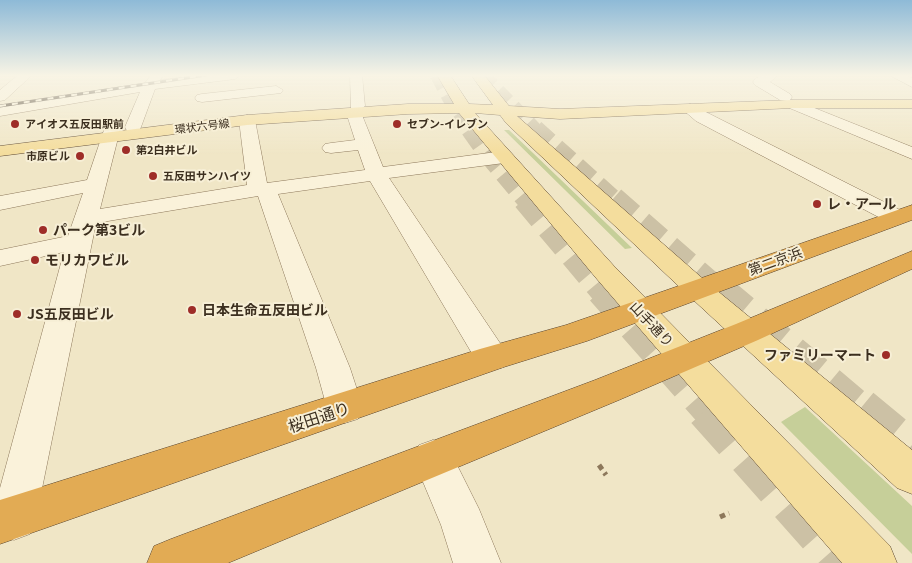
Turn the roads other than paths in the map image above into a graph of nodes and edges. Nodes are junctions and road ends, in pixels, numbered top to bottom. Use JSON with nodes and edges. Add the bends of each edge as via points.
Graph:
{"nodes":[{"id":1,"x":46,"y":101,"type":"edge"},
{"id":2,"x":143,"y":101,"type":"edge"},
{"id":3,"x":277,"y":101,"type":"edge"},
{"id":4,"x":356,"y":101,"type":"edge"},
{"id":5,"x":459,"y":101,"type":"edge"},
{"id":6,"x":498,"y":101,"type":"edge"},
{"id":7,"x":724,"y":101,"type":"edge"},
{"id":8,"x":775,"y":101,"type":"edge"},
{"id":9,"x":792,"y":101,"type":"edge"},
{"id":10,"x":828,"y":101,"type":"edge"},
{"id":11,"x":161,"y":102,"type":"dead end"},
{"id":12,"x":912,"y":104,"type":"edge"},
{"id":13,"x":141,"y":105,"type":"junction"},
{"id":14,"x":461,"y":105,"type":"junction"},
{"id":15,"x":502,"y":107,"type":"junction"},
{"id":16,"x":356,"y":109,"type":"junction"},
{"id":17,"x":690,"y":109,"type":"junction"},
{"id":18,"x":0,"y":111,"type":"edge"},
{"id":19,"x":277,"y":112,"type":"junction"},
{"id":20,"x":247,"y":120,"type":"junction"},
{"id":21,"x":134,"y":127,"type":"junction"},
{"id":22,"x":111,"y":134,"type":"junction"},
{"id":23,"x":532,"y":138,"type":"junction"},
{"id":24,"x":0,"y":143,"type":"edge"},
{"id":25,"x":366,"y":144,"type":"junction"},
{"id":26,"x":331,"y":148,"type":"dead end"},
{"id":27,"x":0,"y":151,"type":"edge"},
{"id":28,"x":912,"y":153,"type":"edge"},
{"id":29,"x":504,"y":156,"type":"junction"},
{"id":30,"x":376,"y":174,"type":"junction"},
{"id":31,"x":96,"y":184,"type":"junction"},
{"id":32,"x":262,"y":190,"type":"junction"},
{"id":33,"x":0,"y":203,"type":"edge"},
{"id":34,"x":904,"y":214,"type":"edge"},
{"id":35,"x":82,"y":229,"type":"junction"},
{"id":36,"x":0,"y":258,"type":"edge"},
{"id":37,"x":912,"y":259,"type":"edge"},
{"id":38,"x":699,"y":290,"type":"junction"},
{"id":39,"x":638,"y":309,"type":"junction"},
{"id":40,"x":747,"y":332,"type":"junction"},
{"id":41,"x":492,"y":358,"type":"junction"},
{"id":42,"x":684,"y":358,"type":"junction"},
{"id":43,"x":345,"y":408,"type":"junction"},
{"id":44,"x":433,"y":458,"type":"junction"},
{"id":45,"x":912,"y":475,"type":"edge"},
{"id":46,"x":7,"y":520,"type":"edge"},
{"id":47,"x":224,"y":552,"type":"edge"},
{"id":48,"x":171,"y":563,"type":"edge"},
{"id":49,"x":477,"y":563,"type":"edge"},
{"id":50,"x":873,"y":563,"type":"edge"}],
"edges":[{"from":1,"to":18,"type":"street"},
{"from":2,"to":13,"type":"street"},
{"from":3,"to":19,"type":"street"},
{"from":4,"to":16,"type":"street"},
{"from":5,"to":14,"type":"main road","name":"山手通り"},
{"from":6,"to":15,"type":"main road"},
{"from":7,"to":15,"type":"main road"},
{"from":8,"to":17,"type":"main road"},
{"from":9,"to":28,"type":"street"},
{"from":10,"to":12,"type":"main road"},
{"from":11,"to":13,"type":"street"},
{"from":13,"to":21,"type":"street"},
{"from":14,"to":15,"type":"main road","name":"環状六号線"},
{"from":14,"to":16,"type":"main road","name":"環状六号線"},
{"from":14,"to":29,"type":"main road","name":"山手通り"},
{"from":15,"to":17,"type":"main road","via":[[560,114]]},
{"from":15,"to":23,"type":"main road"},
{"from":16,"to":19,"type":"main road","name":"環状六号線"},
{"from":16,"to":20,"type":"main road","name":"環状六号線"},
{"from":16,"to":25,"type":"street"},
{"from":17,"to":23,"type":"main road","via":[[686,115],[572,123]]},
{"from":17,"to":34,"type":"street","via":[[702,118]]},
{"from":19,"to":21,"type":"main road","name":"環状六号線"},
{"from":20,"to":22,"type":"main road","name":"環状六号線"},
{"from":20,"to":32,"type":"street"},
{"from":21,"to":22,"type":"main road","name":"環状六号線"},
{"from":22,"to":24,"type":"main road","name":"環状六号線"},
{"from":22,"to":27,"type":"main road","name":"環状六号線"},
{"from":22,"to":31,"type":"street"},
{"from":23,"to":38,"type":"main road"},
{"from":25,"to":26,"type":"street"},
{"from":25,"to":30,"type":"street"},
{"from":29,"to":30,"type":"street"},
{"from":29,"to":39,"type":"main road","name":"山手通り"},
{"from":30,"to":32,"type":"street"},
{"from":30,"to":41,"type":"street"},
{"from":31,"to":33,"type":"street"},
{"from":31,"to":35,"type":"street"},
{"from":32,"to":35,"type":"street"},
{"from":32,"to":43,"type":"street","via":[[333,368]]},
{"from":34,"to":38,"type":"highway","name":"第二京浜"},
{"from":35,"to":36,"type":"street"},
{"from":35,"to":46,"type":"street"},
{"from":37,"to":40,"type":"highway"},
{"from":38,"to":39,"type":"highway","name":"第二京浜"},
{"from":38,"to":40,"type":"main road"},
{"from":39,"to":41,"type":"highway","name":"桜田通り","via":[[576,333]]},
{"from":39,"to":42,"type":"main road","name":"山手通り"},
{"from":40,"to":42,"type":"highway"},
{"from":40,"to":45,"type":"main road"},
{"from":41,"to":43,"type":"highway","name":"桜田通り"},
{"from":42,"to":44,"type":"highway"},
{"from":42,"to":50,"type":"main road","name":"山手通り"},
{"from":43,"to":46,"type":"highway","name":"桜田通り"},
{"from":44,"to":47,"type":"highway"},
{"from":44,"to":49,"type":"street"},
{"from":47,"to":48,"type":"highway"}]}
